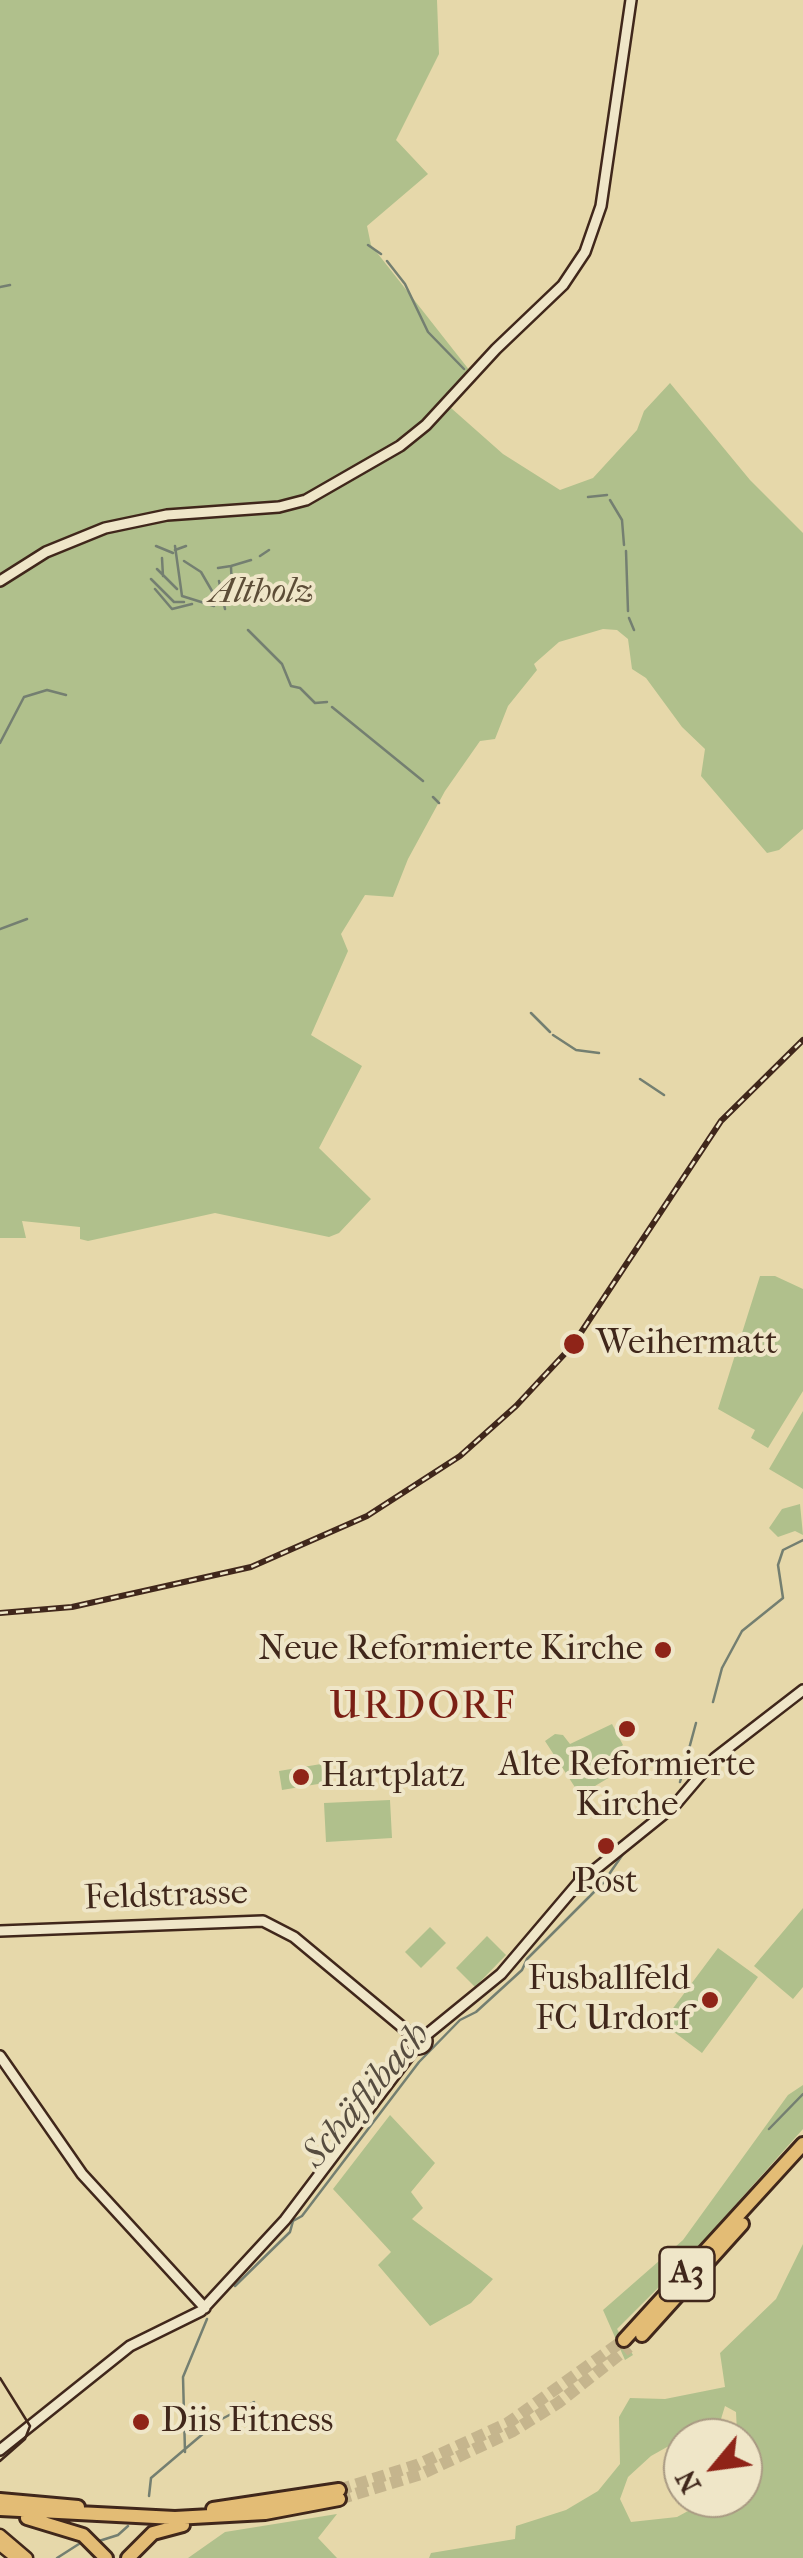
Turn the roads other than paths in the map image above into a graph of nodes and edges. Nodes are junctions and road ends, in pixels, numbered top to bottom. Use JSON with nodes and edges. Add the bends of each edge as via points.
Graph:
{"nodes":[{"id":1,"x":632,"y":0,"type":"edge"},
{"id":2,"x":0,"y":580,"type":"edge"},
{"id":3,"x":803,"y":1690,"type":"edge"},
{"id":4,"x":0,"y":1931,"type":"edge"},
{"id":5,"x":419,"y":2036,"type":"junction"},
{"id":6,"x":0,"y":2056,"type":"edge"},
{"id":7,"x":803,"y":2144,"type":"edge"},
{"id":8,"x":803,"y":2156,"type":"edge"},
{"id":9,"x":205,"y":2308,"type":"junction"},
{"id":10,"x":0,"y":2450,"type":"edge"},
{"id":11,"x":0,"y":2499,"type":"edge"},
{"id":12,"x":0,"y":2512,"type":"edge"},
{"id":13,"x":235,"y":2516,"type":"junction"},
{"id":14,"x":0,"y":2535,"type":"edge"},
{"id":15,"x":0,"y":2544,"type":"edge"},
{"id":16,"x":16,"y":2558,"type":"edge"},
{"id":17,"x":27,"y":2558,"type":"edge"},
{"id":18,"x":106,"y":2558,"type":"edge"},
{"id":19,"x":128,"y":2558,"type":"edge"}],
"edges":[{"from":1,"to":2,"type":"main road","via":[[601,206],[585,252],[554,295],[426,426],[292,504],[167,515],[105,528]]},
{"from":3,"to":5,"type":"main road","via":[[714,1758],[675,1805],[592,1872],[591,1882],[580,1881],[500,1974]]},
{"from":4,"to":5,"type":"main road","name":"Feldstrasse","via":[[244,1919],[272,1924]]},
{"from":5,"to":9,"type":"main road","via":[[425,2046],[415,2048],[284,2220]]},
{"from":6,"to":9,"type":"main road","via":[[82,2174]]},
{"from":7,"to":8,"type":"highway","number":"A3","via":[[626,2344],[695,2280]]},
{"from":9,"to":10,"type":"main road","via":[[130,2346]]},
{"from":11,"to":13,"type":"highway","via":[[222,2508],[339,2494]]},
{"from":12,"to":13,"type":"highway"},
{"from":12,"to":18,"type":"highway","via":[[78,2532]]},
{"from":13,"to":19,"type":"highway","via":[[158,2530]]},
{"from":14,"to":17,"type":"main road"},
{"from":15,"to":16,"type":"main road"}]}
